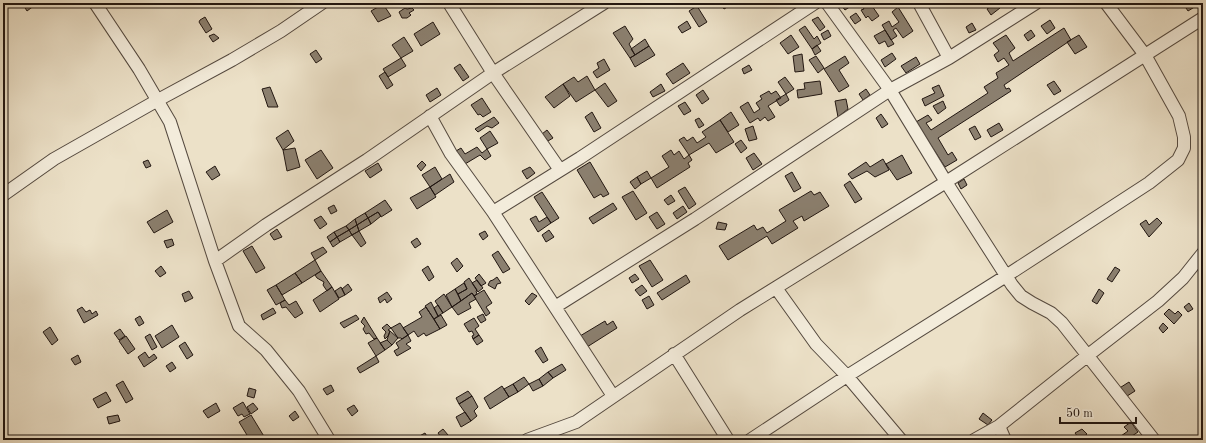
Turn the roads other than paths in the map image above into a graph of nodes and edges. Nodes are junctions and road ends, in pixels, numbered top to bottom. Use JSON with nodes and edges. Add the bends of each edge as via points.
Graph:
{"nodes":[{"id":1,"x":96,"y":3,"type":"edge"},
{"id":2,"x":322,"y":3,"type":"edge"},
{"id":3,"x":450,"y":3,"type":"edge"},
{"id":4,"x":604,"y":3,"type":"edge"},
{"id":5,"x":815,"y":3,"type":"edge"},
{"id":6,"x":828,"y":3,"type":"edge"},
{"id":7,"x":919,"y":3,"type":"edge"},
{"id":8,"x":1036,"y":3,"type":"edge"},
{"id":9,"x":1106,"y":3,"type":"edge"},
{"id":10,"x":1203,"y":18,"type":"edge"},
{"id":11,"x":1144,"y":55,"type":"junction"},
{"id":12,"x":949,"y":58,"type":"junction"},
{"id":13,"x":493,"y":73,"type":"junction"},
{"id":14,"x":890,"y":90,"type":"junction"},
{"id":15,"x":158,"y":100,"type":"junction"},
{"id":16,"x":430,"y":116,"type":"junction"},
{"id":17,"x":560,"y":170,"type":"junction"},
{"id":18,"x":946,"y":182,"type":"junction"},
{"id":19,"x":3,"y":195,"type":"edge"},
{"id":20,"x":492,"y":212,"type":"junction"},
{"id":21,"x":1203,"y":253,"type":"edge"},
{"id":22,"x":215,"y":261,"type":"junction"},
{"id":23,"x":1006,"y":276,"type":"junction"},
{"id":24,"x":776,"y":288,"type":"junction"},
{"id":25,"x":555,"y":307,"type":"junction"},
{"id":26,"x":674,"y":354,"type":"junction"},
{"id":27,"x":1087,"y":356,"type":"junction"},
{"id":28,"x":847,"y":376,"type":"junction"},
{"id":29,"x":613,"y":396,"type":"junction"},
{"id":30,"x":999,"y":426,"type":"junction"},
{"id":31,"x":329,"y":440,"type":"edge"},
{"id":32,"x":527,"y":440,"type":"edge"},
{"id":33,"x":728,"y":440,"type":"edge"},
{"id":34,"x":750,"y":440,"type":"edge"},
{"id":35,"x":901,"y":440,"type":"edge"},
{"id":36,"x":974,"y":440,"type":"edge"},
{"id":37,"x":1005,"y":440,"type":"edge"},
{"id":38,"x":1153,"y":440,"type":"edge"}],
"edges":[{"from":1,"to":15,"type":"street"},
{"from":2,"to":15,"type":"street","via":[[238,57]]},
{"from":3,"to":13,"type":"street"},
{"from":4,"to":13,"type":"street"},
{"from":5,"to":17,"type":"street"},
{"from":6,"to":14,"type":"street"},
{"from":7,"to":12,"type":"street"},
{"from":8,"to":12,"type":"street"},
{"from":9,"to":11,"type":"street"},
{"from":10,"to":11,"type":"street"},
{"from":11,"to":18,"type":"street"},
{"from":11,"to":23,"type":"street","via":[[1179,116],[1184,148],[1178,160],[1149,183]]},
{"from":12,"to":14,"type":"street"},
{"from":13,"to":16,"type":"street"},
{"from":13,"to":17,"type":"street"},
{"from":14,"to":18,"type":"street"},
{"from":14,"to":25,"type":"street","via":[[695,219]]},
{"from":15,"to":19,"type":"street","via":[[54,159]]},
{"from":15,"to":22,"type":"street","via":[[170,122]]},
{"from":16,"to":20,"type":"street","via":[[452,154]]},
{"from":16,"to":22,"type":"street"},
{"from":17,"to":20,"type":"street"},
{"from":18,"to":23,"type":"street"},
{"from":18,"to":24,"type":"street"},
{"from":20,"to":25,"type":"street"},
{"from":21,"to":27,"type":"street","via":[[1183,278]]},
{"from":22,"to":31,"type":"street","via":[[239,326],[266,350],[299,392]]},
{"from":23,"to":27,"type":"street","via":[[1021,296],[1051,313],[1062,323]]},
{"from":23,"to":28,"type":"street"},
{"from":24,"to":26,"type":"street"},
{"from":24,"to":28,"type":"street","via":[[816,344]]},
{"from":25,"to":29,"type":"street"},
{"from":26,"to":29,"type":"street"},
{"from":26,"to":33,"type":"street"},
{"from":27,"to":30,"type":"street"},
{"from":27,"to":38,"type":"street"},
{"from":28,"to":34,"type":"street"},
{"from":28,"to":35,"type":"street"},
{"from":29,"to":32,"type":"street","via":[[576,422]]},
{"from":30,"to":36,"type":"street"},
{"from":30,"to":37,"type":"street"}]}
